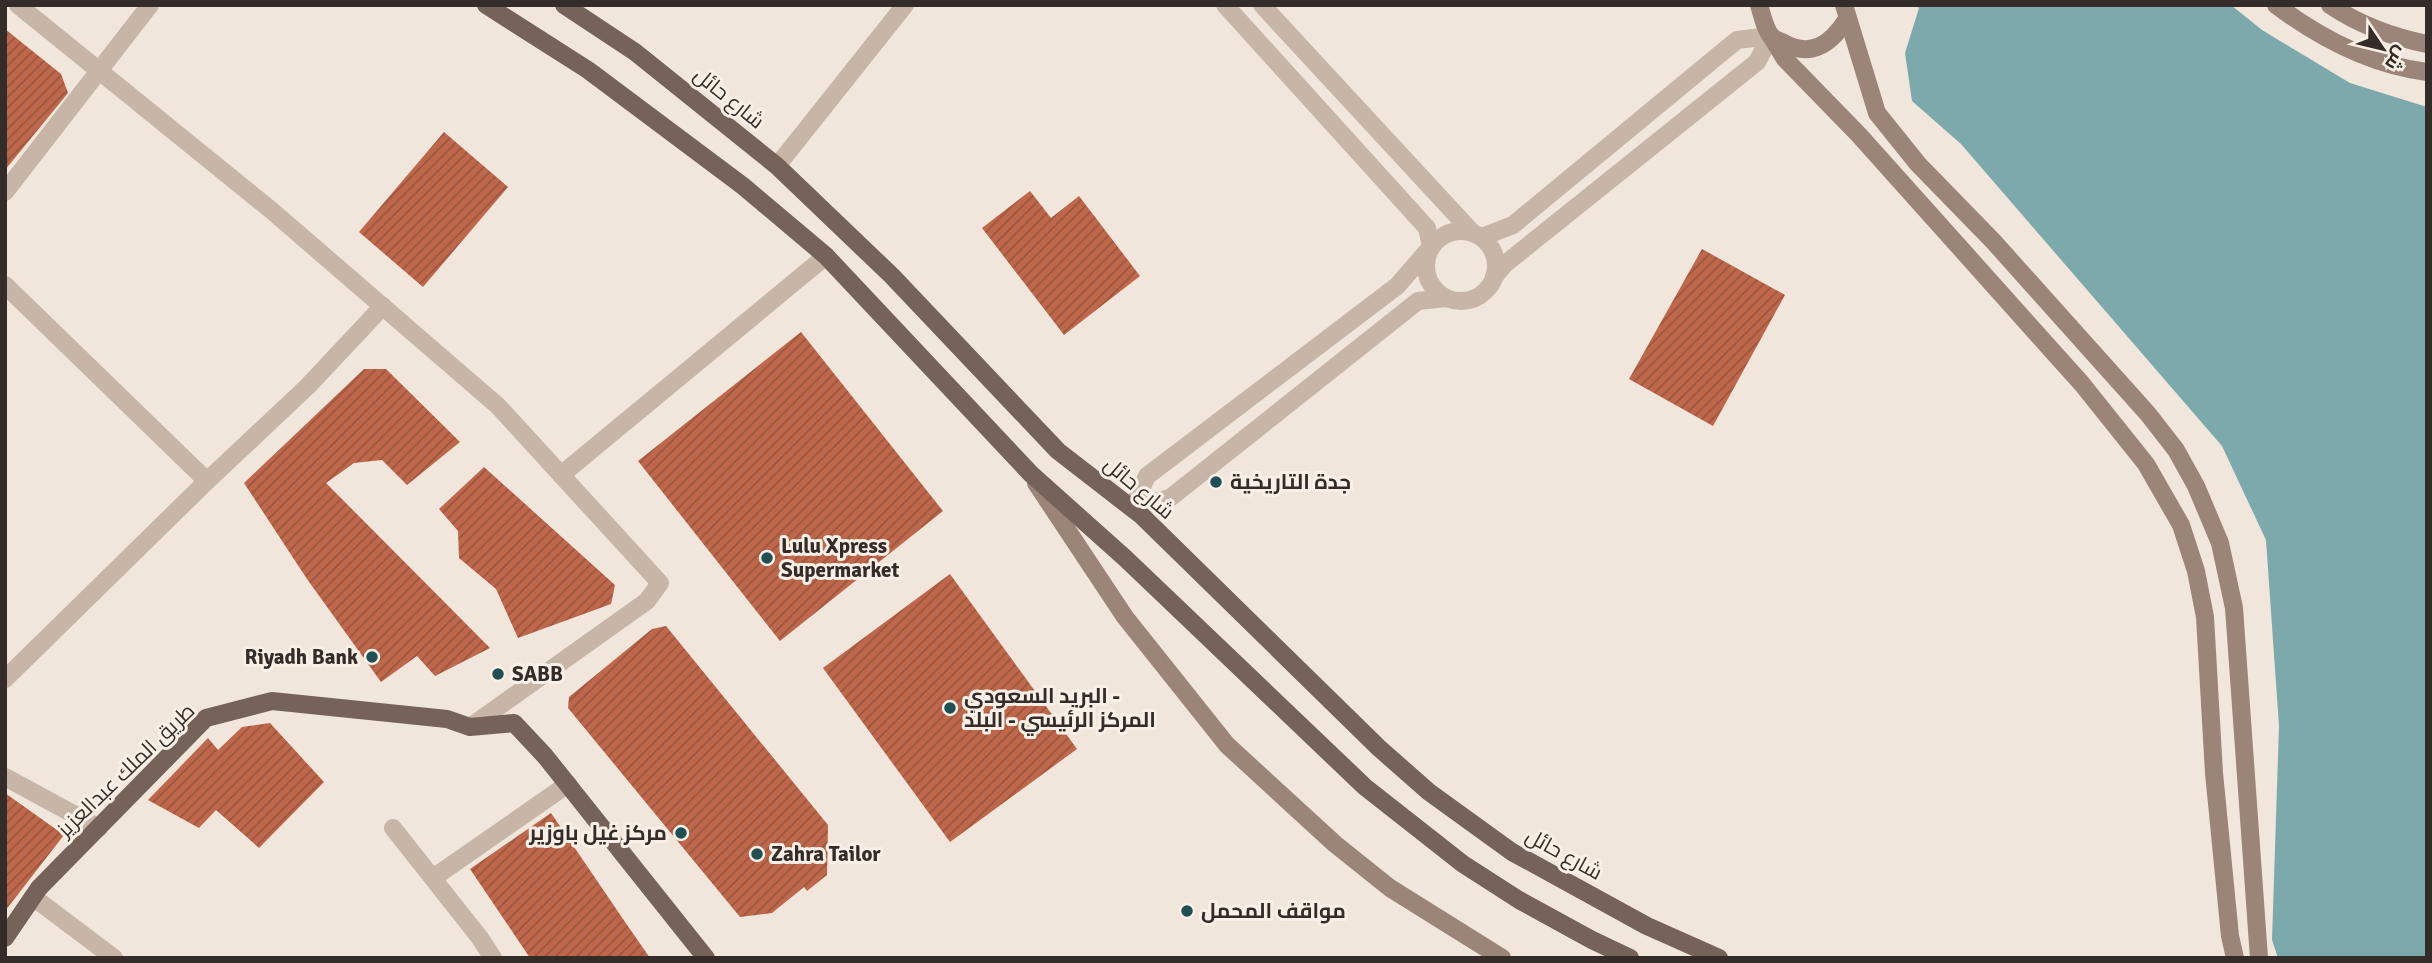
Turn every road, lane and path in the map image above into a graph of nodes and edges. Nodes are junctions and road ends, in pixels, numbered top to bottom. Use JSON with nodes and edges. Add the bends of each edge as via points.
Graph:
{"nodes":[{"id":1,"x":18,"y":5,"type":"edge"},
{"id":2,"x":150,"y":5,"type":"edge"},
{"id":3,"x":486,"y":5,"type":"edge"},
{"id":4,"x":565,"y":5,"type":"edge"},
{"id":5,"x":905,"y":5,"type":"edge"},
{"id":6,"x":1225,"y":5,"type":"edge"},
{"id":7,"x":1262,"y":5,"type":"edge"},
{"id":8,"x":1759,"y":5,"type":"edge"},
{"id":9,"x":2276,"y":5,"type":"edge"},
{"id":10,"x":2330,"y":5,"type":"edge"},
{"id":11,"x":1846,"y":12,"type":"edge"},
{"id":12,"x":1771,"y":36,"type":"junction"},
{"id":13,"x":2427,"y":44,"type":"edge"},
{"id":14,"x":98,"y":71,"type":"junction"},
{"id":15,"x":2427,"y":72,"type":"edge"},
{"id":16,"x":777,"y":166,"type":"junction"},
{"id":17,"x":5,"y":192,"type":"edge"},
{"id":18,"x":1477,"y":235,"type":"junction"},
{"id":19,"x":1431,"y":247,"type":"junction"},
{"id":20,"x":827,"y":256,"type":"junction"},
{"id":21,"x":1494,"y":277,"type":"junction"},
{"id":22,"x":5,"y":285,"type":"edge"},
{"id":23,"x":1446,"y":298,"type":"junction"},
{"id":24,"x":383,"y":306,"type":"junction"},
{"id":25,"x":1031,"y":474,"type":"junction"},
{"id":26,"x":561,"y":475,"type":"junction"},
{"id":27,"x":207,"y":481,"type":"junction"},
{"id":28,"x":1132,"y":508,"type":"junction"},
{"id":29,"x":5,"y":679,"type":"edge"},
{"id":30,"x":470,"y":727,"type":"junction"},
{"id":31,"x":5,"y":777,"type":"edge"},
{"id":32,"x":568,"y":784,"type":"junction"},
{"id":33,"x":99,"y":828,"type":"junction"},
{"id":34,"x":393,"y":828,"type":"dead end"},
{"id":35,"x":433,"y":878,"type":"junction"},
{"id":36,"x":33,"y":897,"type":"junction"},
{"id":37,"x":5,"y":938,"type":"edge"},
{"id":38,"x":701,"y":956,"type":"edge"},
{"id":39,"x":114,"y":958,"type":"edge"},
{"id":40,"x":493,"y":958,"type":"edge"},
{"id":41,"x":1502,"y":958,"type":"edge"},
{"id":42,"x":1630,"y":958,"type":"edge"},
{"id":43,"x":1719,"y":958,"type":"edge"},
{"id":44,"x":2235,"y":958,"type":"edge"},
{"id":45,"x":2259,"y":958,"type":"edge"}],
"edges":[{"from":1,"to":14,"type":"street"},
{"from":2,"to":14,"type":"street"},
{"from":3,"to":20,"type":"main road","via":[[588,70],[743,186]]},
{"from":4,"to":16,"type":"main road","name":"شارع حائل","via":[[635,52]]},
{"from":5,"to":16,"type":"street"},
{"from":6,"to":19,"type":"street","via":[[1427,228]]},
{"from":7,"to":18,"type":"street"},
{"from":8,"to":12,"type":"street"},
{"from":9,"to":15,"type":"street","via":[[2339,45],[2387,64]]},
{"from":10,"to":13,"type":"street","via":[[2402,39]]},
{"from":11,"to":12,"type":"street","via":[[1836,36],[1819,47],[1802,50]]},
{"from":11,"to":45,"type":"street","via":[[1877,113],[1918,164],[2148,414],[2196,486],[2220,543],[2234,608]]},
{"from":12,"to":18,"type":"street","via":[[1737,40],[1513,225]]},
{"from":12,"to":21,"type":"street","via":[[1757,62]]},
{"from":12,"to":44,"type":"street","via":[[1785,59],[2082,384],[2146,464],[2181,525],[2205,617],[2214,774]]},
{"from":14,"to":17,"type":"street"},
{"from":14,"to":24,"type":"street"},
{"from":16,"to":28,"type":"main road","name":"شارع حائل","via":[[892,276],[1058,451]]},
{"from":18,"to":19,"type":"street","via":[[1449,232]]},
{"from":18,"to":21,"type":"street","via":[[1495,255]]},
{"from":19,"to":23,"type":"street","via":[[1426,258],[1429,282]]},
{"from":19,"to":28,"type":"street","via":[[1396,286],[1147,476]]},
{"from":20,"to":25,"type":"main road"},
{"from":20,"to":26,"type":"street"},
{"from":21,"to":23,"type":"street","via":[[1481,295],[1458,301]]},
{"from":22,"to":27,"type":"street"},
{"from":23,"to":28,"type":"street","via":[[1418,301],[1170,498]]},
{"from":24,"to":26,"type":"street","via":[[499,406]]},
{"from":24,"to":27,"type":"street","via":[[308,386]]},
{"from":25,"to":41,"type":"street","via":[[1125,617],[1227,745],[1390,888]]},
{"from":25,"to":42,"type":"main road","via":[[1365,787],[1463,864],[1519,901]]},
{"from":26,"to":30,"type":"street","via":[[660,583],[647,601]]},
{"from":27,"to":29,"type":"street"},
{"from":28,"to":43,"type":"main road","name":"شارع حائل","via":[[1429,792],[1512,852],[1647,926]]},
{"from":30,"to":32,"type":"main road","name":"طريق الملك عبدالعزيز","via":[[514,723]]},
{"from":30,"to":33,"type":"main road","name":"طريق الملك عبدالعزيز","via":[[447,719],[272,701],[206,718]]},
{"from":31,"to":33,"type":"street"},
{"from":32,"to":35,"type":"street"},
{"from":32,"to":38,"type":"main road","name":"طريق الملك عبدالعزيز"},
{"from":33,"to":36,"type":"main road","name":"طريق الملك عبدالعزيز"},
{"from":34,"to":35,"type":"street"},
{"from":35,"to":40,"type":"street"},
{"from":36,"to":37,"type":"main road","name":"طريق الملك عبدالعزيز"},
{"from":36,"to":39,"type":"street"}]}
